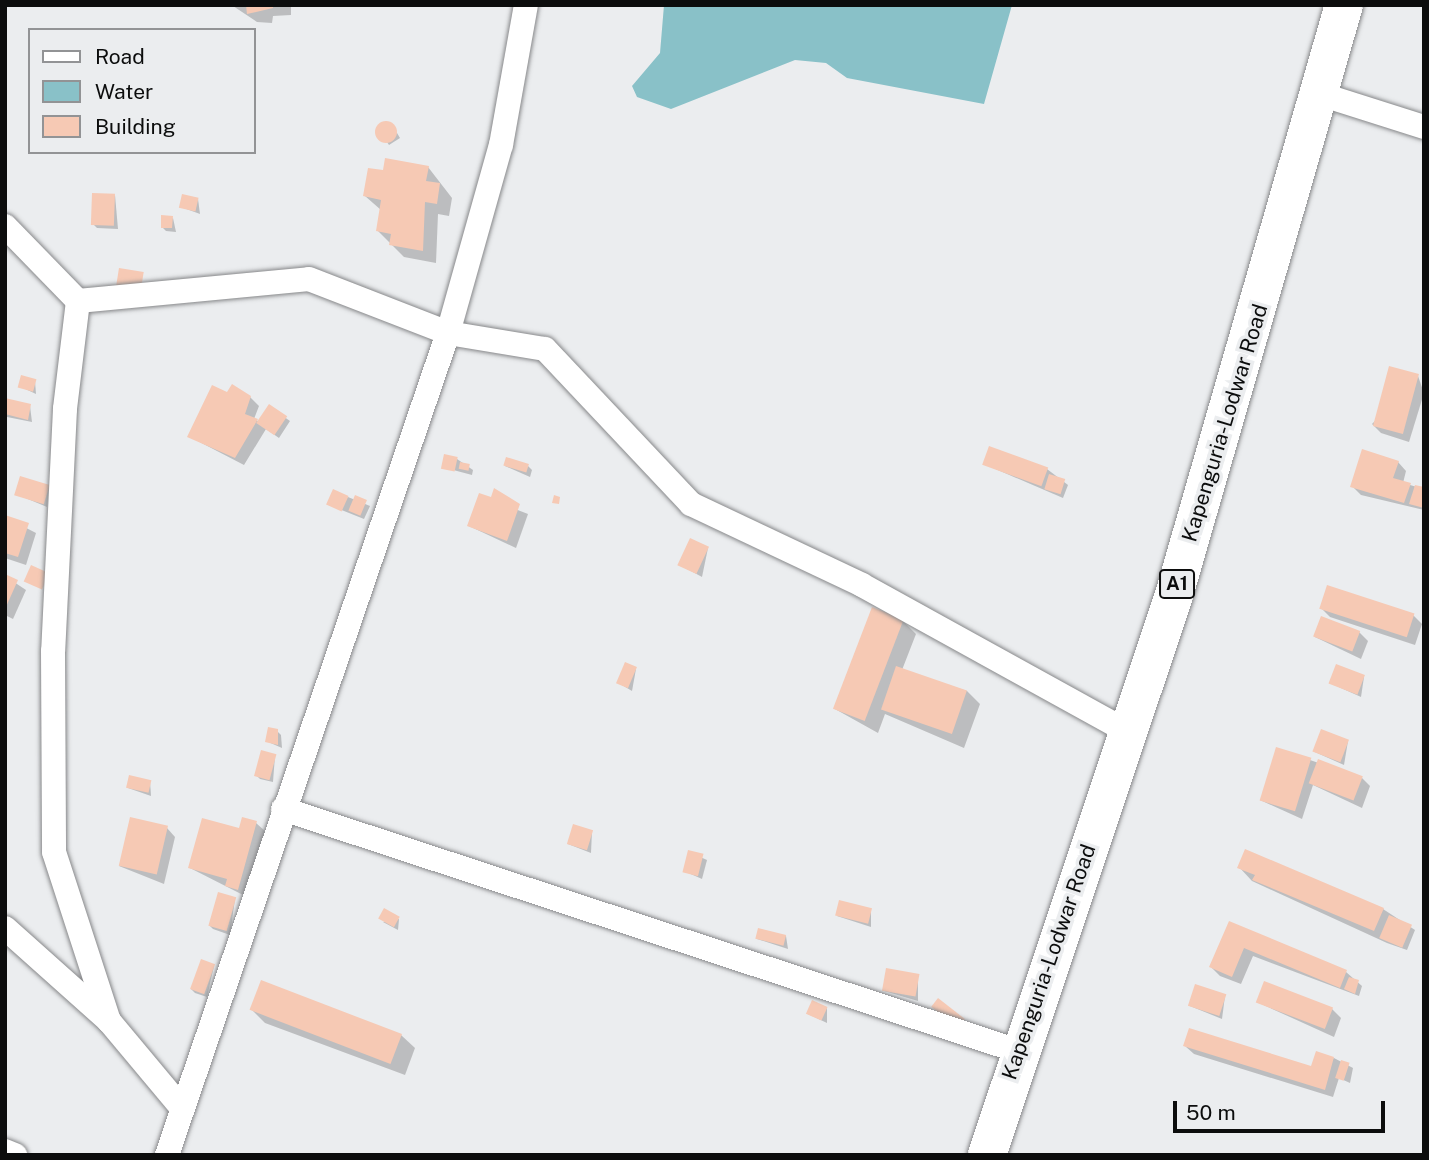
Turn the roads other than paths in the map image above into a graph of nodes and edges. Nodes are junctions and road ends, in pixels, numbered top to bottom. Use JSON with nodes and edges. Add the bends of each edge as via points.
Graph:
{"nodes":[{"id":1,"x":526,"y":5,"type":"edge"},
{"id":2,"x":1344,"y":5,"type":"edge"},
{"id":3,"x":1320,"y":94,"type":"junction"},
{"id":4,"x":1424,"y":127,"type":"edge"},
{"id":5,"x":5,"y":226,"type":"edge"},
{"id":6,"x":78,"y":301,"type":"junction"},
{"id":7,"x":449,"y":333,"type":"junction"},
{"id":8,"x":1127,"y":731,"type":"junction"},
{"id":9,"x":283,"y":809,"type":"junction"},
{"id":10,"x":5,"y":928,"type":"edge"},
{"id":11,"x":109,"y":1021,"type":"junction"},
{"id":12,"x":1018,"y":1051,"type":"junction"},
{"id":13,"x":181,"y":1107,"type":"junction"},
{"id":14,"x":5,"y":1151,"type":"edge"},
{"id":15,"x":15,"y":1155,"type":"edge"},
{"id":16,"x":167,"y":1155,"type":"edge"},
{"id":17,"x":986,"y":1155,"type":"edge"}],
"edges":[{"from":1,"to":7,"type":"street","via":[[501,145]]},
{"from":2,"to":3,"type":"highway","name":"Kapenguria-Lodwar Road","number":"A1"},
{"from":3,"to":4,"type":"street"},
{"from":3,"to":8,"type":"highway","name":"Kapenguria-Lodwar Road","number":"A1","via":[[1241,376]]},
{"from":5,"to":6,"type":"street"},
{"from":6,"to":7,"type":"street","via":[[309,279]]},
{"from":6,"to":11,"type":"street","via":[[65,409],[54,638],[54,852]]},
{"from":7,"to":8,"type":"street","via":[[545,349],[691,504],[862,585]]},
{"from":7,"to":9,"type":"street"},
{"from":8,"to":12,"type":"highway","name":"Kapenguria-Lodwar Road","number":"A1"},
{"from":9,"to":12,"type":"street"},
{"from":9,"to":13,"type":"street"},
{"from":10,"to":11,"type":"street"},
{"from":11,"to":13,"type":"street"},
{"from":12,"to":17,"type":"highway","name":"Kapenguria-Lodwar Road","number":"A1"},
{"from":13,"to":16,"type":"street"},
{"from":14,"to":15,"type":"street"}]}
